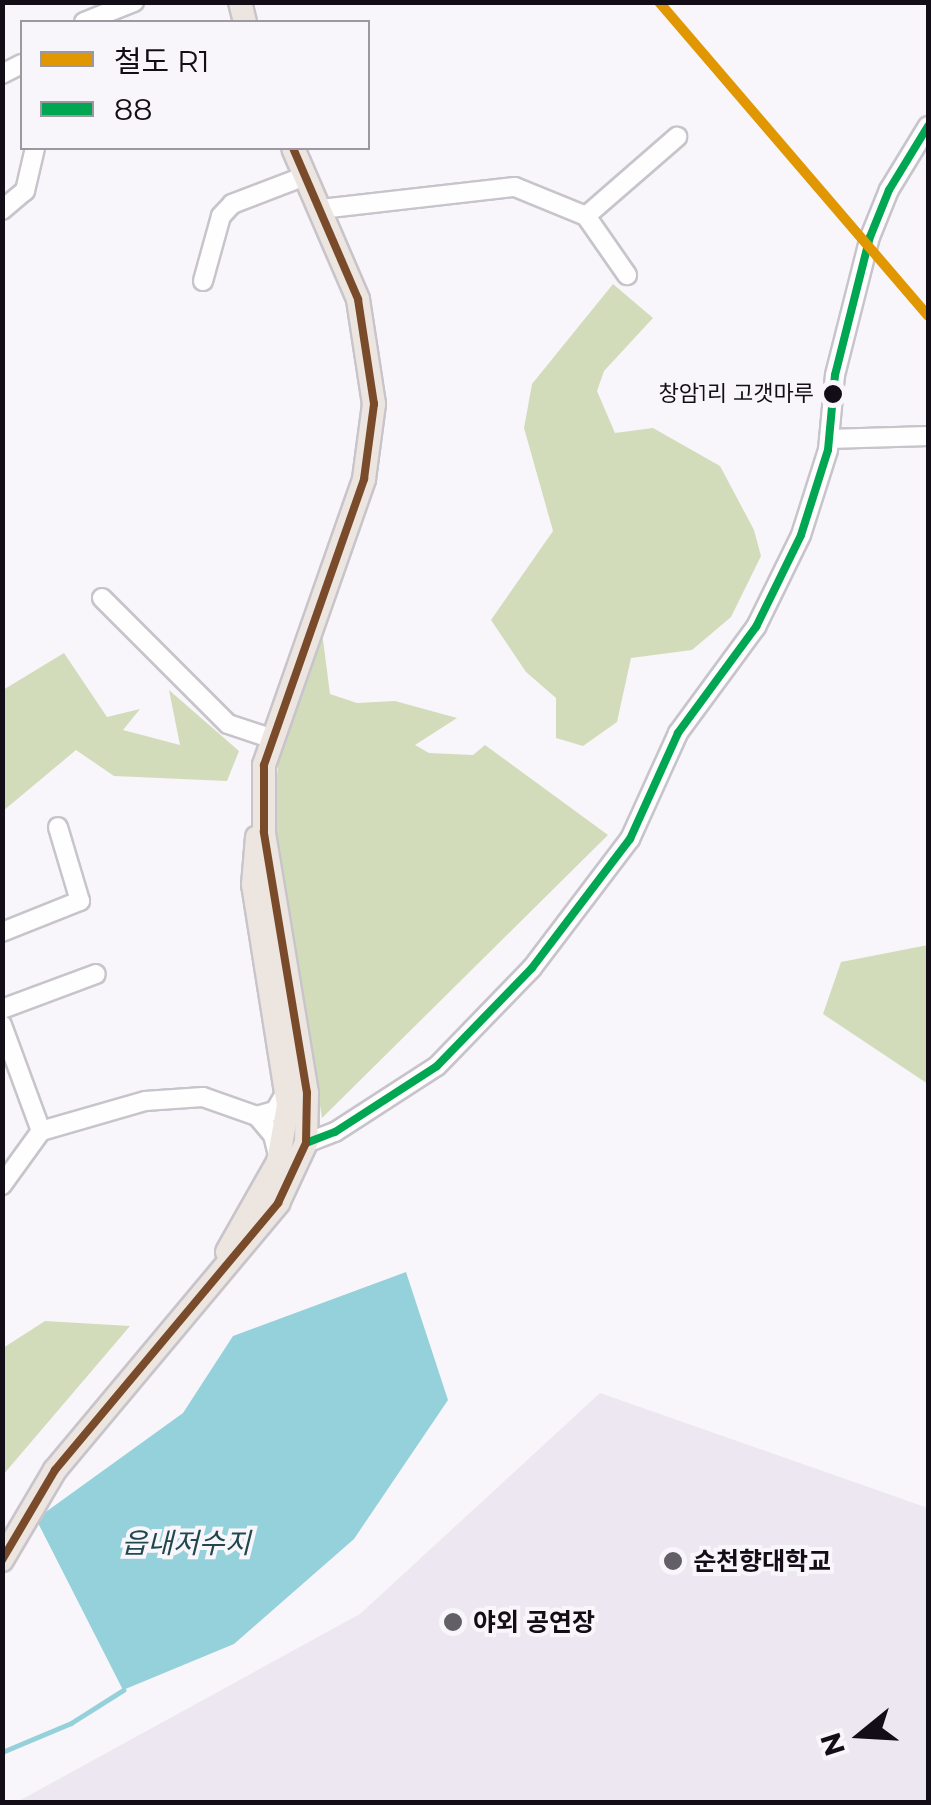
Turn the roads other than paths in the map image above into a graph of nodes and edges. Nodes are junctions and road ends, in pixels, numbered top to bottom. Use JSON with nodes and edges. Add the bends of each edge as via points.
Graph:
{"nodes":[{"id":1,"x":134,"y":2,"type":"edge"},
{"id":2,"x":89,"y":20,"type":"edge"},
{"id":3,"x":928,"y":126,"type":"edge"},
{"id":4,"x":676,"y":137,"type":"dead end"},
{"id":5,"x":35,"y":150,"type":"edge"},
{"id":6,"x":293,"y":150,"type":"edge"},
{"id":7,"x":305,"y":176,"type":"junction"},
{"id":8,"x":321,"y":209,"type":"junction"},
{"id":9,"x":2,"y":210,"type":"edge"},
{"id":10,"x":586,"y":216,"type":"junction"},
{"id":11,"x":628,"y":276,"type":"dead end"},
{"id":12,"x":203,"y":281,"type":"dead end"},
{"id":13,"x":928,"y":436,"type":"edge"},
{"id":14,"x":829,"y":439,"type":"junction"},
{"id":15,"x":102,"y":598,"type":"dead end"},
{"id":16,"x":270,"y":738,"type":"junction"},
{"id":17,"x":262,"y":799,"type":"junction"},
{"id":18,"x":58,"y":827,"type":"dead end"},
{"id":19,"x":2,"y":932,"type":"edge"},
{"id":20,"x":96,"y":974,"type":"dead end"},
{"id":21,"x":2,"y":1008,"type":"edge"},
{"id":22,"x":2,"y":1025,"type":"edge"},
{"id":23,"x":288,"y":1080,"type":"junction"},
{"id":24,"x":258,"y":1116,"type":"junction"},
{"id":25,"x":41,"y":1131,"type":"junction"},
{"id":26,"x":306,"y":1143,"type":"junction"},
{"id":27,"x":278,"y":1162,"type":"junction"},
{"id":28,"x":2,"y":1185,"type":"edge"},
{"id":29,"x":210,"y":1284,"type":"junction"},
{"id":30,"x":2,"y":1560,"type":"edge"}],
"edges":[{"from":1,"to":2,"type":"street"},
{"from":3,"to":14,"type":"street","via":[[876,221],[835,375]]},
{"from":4,"to":10,"type":"street"},
{"from":5,"to":9,"type":"street","via":[[25,191]]},
{"from":6,"to":7,"type":"main road"},
{"from":7,"to":8,"type":"main road"},
{"from":7,"to":12,"type":"street","via":[[232,204],[222,216]]},
{"from":8,"to":10,"type":"street","via":[[514,187]]},
{"from":8,"to":16,"type":"main road","via":[[367,334],[372,442],[353,514]]},
{"from":10,"to":11,"type":"street"},
{"from":13,"to":14,"type":"street"},
{"from":14,"to":26,"type":"street","via":[[807,518],[769,605],[688,717],[646,811],[613,864],[532,968],[437,1066]]},
{"from":15,"to":16,"type":"street","via":[[228,724]]},
{"from":16,"to":17,"type":"main road"},
{"from":17,"to":23,"type":"main road","via":[[253,885]]},
{"from":17,"to":26,"type":"main road","via":[[307,1093]]},
{"from":18,"to":19,"type":"street","via":[[80,901]]},
{"from":20,"to":21,"type":"street"},
{"from":22,"to":25,"type":"street"},
{"from":23,"to":24,"type":"street","via":[[283,1103]]},
{"from":23,"to":27,"type":"main road"},
{"from":24,"to":25,"type":"street","via":[[203,1097],[154,1099]]},
{"from":24,"to":27,"type":"street","via":[[274,1135]]},
{"from":25,"to":28,"type":"street"},
{"from":26,"to":29,"type":"main road","via":[[278,1203]]},
{"from":27,"to":29,"type":"main road"},
{"from":29,"to":30,"type":"main road","via":[[55,1470]]}]}
